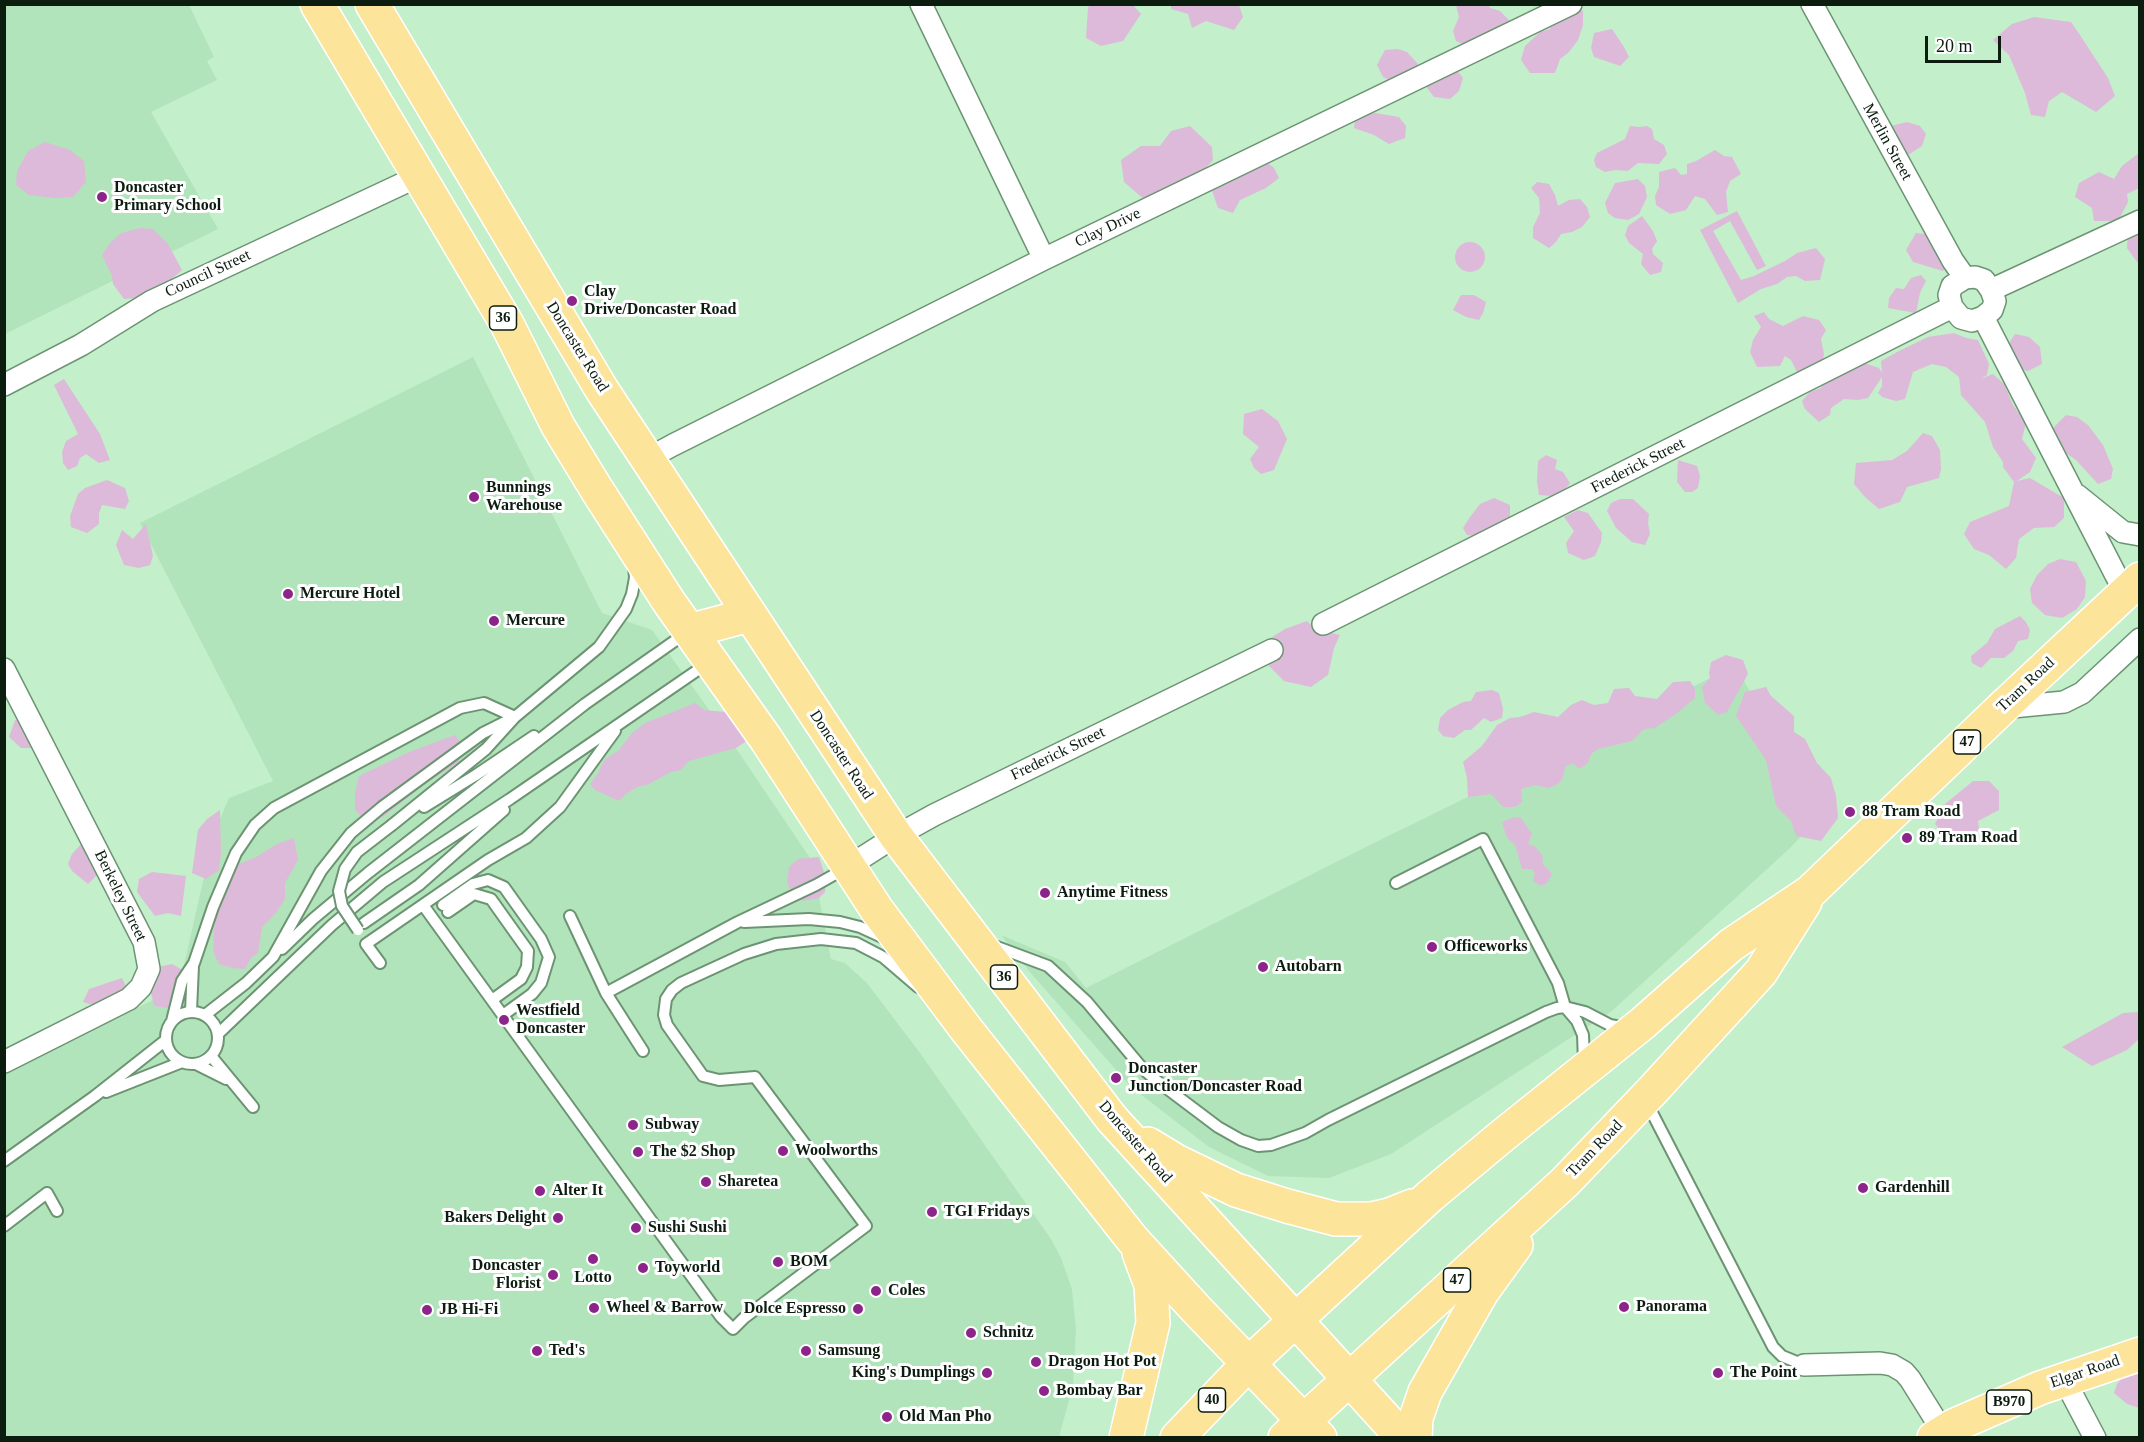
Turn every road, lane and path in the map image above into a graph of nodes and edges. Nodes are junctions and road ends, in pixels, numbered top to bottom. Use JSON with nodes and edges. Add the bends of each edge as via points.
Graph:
{"nodes":[{"id":1,"x":317,"y":4,"type":"edge"},
{"id":2,"x":372,"y":4,"type":"edge"},
{"id":3,"x":921,"y":4,"type":"edge"},
{"id":4,"x":1571,"y":4,"type":"edge"},
{"id":5,"x":1812,"y":4,"type":"edge"},
{"id":6,"x":460,"y":152,"type":"junction"},
{"id":7,"x":419,"y":176,"type":"junction"},
{"id":8,"x":2139,"y":220,"type":"edge"},
{"id":9,"x":1044,"y":259,"type":"junction"},
{"id":10,"x":1965,"y":278,"type":"junction"},
{"id":11,"x":1991,"y":290,"type":"junction"},
{"id":12,"x":1952,"y":307,"type":"junction"},
{"id":13,"x":1983,"y":317,"type":"junction"},
{"id":14,"x":4,"y":385,"type":"edge"},
{"id":15,"x":647,"y":459,"type":"junction"},
{"id":16,"x":2071,"y":491,"type":"junction"},
{"id":17,"x":2139,"y":535,"type":"edge"},
{"id":18,"x":630,"y":541,"type":"junction"},
{"id":19,"x":2132,"y":586,"type":"edge"},
{"id":20,"x":749,"y":615,"type":"junction"},
{"id":21,"x":1323,"y":624,"type":"dead end"},
{"id":22,"x":689,"y":631,"type":"junction"},
{"id":23,"x":2139,"y":639,"type":"edge"},
{"id":24,"x":1272,"y":650,"type":"dead end"},
{"id":25,"x":711,"y":661,"type":"junction"},
{"id":26,"x":4,"y":669,"type":"edge"},
{"id":27,"x":585,"y":704,"type":"junction"},
{"id":28,"x":2002,"y":708,"type":"junction"},
{"id":29,"x":515,"y":717,"type":"junction"},
{"id":30,"x":618,"y":726,"type":"junction"},
{"id":31,"x":510,"y":800,"type":"junction"},
{"id":32,"x":392,"y":825,"type":"junction"},
{"id":33,"x":896,"y":836,"type":"junction"},
{"id":34,"x":849,"y":866,"type":"junction"},
{"id":35,"x":1396,"y":883,"type":"dead end"},
{"id":36,"x":1810,"y":892,"type":"junction"},
{"id":37,"x":423,"y":905,"type":"junction"},
{"id":38,"x":570,"y":916,"type":"dead end"},
{"id":39,"x":738,"y":922,"type":"junction"},
{"id":40,"x":974,"y":938,"type":"junction"},
{"id":41,"x":908,"y":952,"type":"junction"},
{"id":42,"x":273,"y":957,"type":"junction"},
{"id":43,"x":194,"y":963,"type":"junction"},
{"id":44,"x":380,"y":963,"type":"dead end"},
{"id":45,"x":606,"y":993,"type":"junction"},
{"id":46,"x":492,"y":1000,"type":"junction"},
{"id":47,"x":1565,"y":1007,"type":"junction"},
{"id":48,"x":191,"y":1011,"type":"junction"},
{"id":49,"x":205,"y":1015,"type":"junction"},
{"id":50,"x":503,"y":1016,"type":"junction"},
{"id":51,"x":172,"y":1021,"type":"junction"},
{"id":52,"x":1643,"y":1023,"type":"junction"},
{"id":53,"x":966,"y":1029,"type":"junction"},
{"id":54,"x":218,"y":1034,"type":"junction"},
{"id":55,"x":166,"y":1040,"type":"junction"},
{"id":56,"x":644,"y":1051,"type":"dead end"},
{"id":57,"x":210,"y":1056,"type":"junction"},
{"id":58,"x":4,"y":1062,"type":"edge"},
{"id":59,"x":182,"y":1062,"type":"junction"},
{"id":60,"x":196,"y":1064,"type":"junction"},
{"id":61,"x":1580,"y":1074,"type":"junction"},
{"id":62,"x":232,"y":1082,"type":"junction"},
{"id":63,"x":95,"y":1096,"type":"junction"},
{"id":64,"x":1644,"y":1098,"type":"junction"},
{"id":65,"x":253,"y":1107,"type":"dead end"},
{"id":66,"x":1112,"y":1119,"type":"junction"},
{"id":67,"x":4,"y":1161,"type":"edge"},
{"id":68,"x":1565,"y":1182,"type":"junction"},
{"id":69,"x":1430,"y":1196,"type":"junction"},
{"id":70,"x":57,"y":1211,"type":"dead end"},
{"id":71,"x":4,"y":1226,"type":"edge"},
{"id":72,"x":1133,"y":1240,"type":"junction"},
{"id":73,"x":1295,"y":1320,"type":"junction"},
{"id":74,"x":2139,"y":1354,"type":"edge"},
{"id":75,"x":1248,"y":1364,"type":"junction"},
{"id":76,"x":1804,"y":1365,"type":"joint"},
{"id":77,"x":1349,"y":1378,"type":"junction"},
{"id":78,"x":2064,"y":1378,"type":"junction"},
{"id":79,"x":1935,"y":1427,"type":"edge"},
{"id":80,"x":1303,"y":1432,"type":"edge"},
{"id":81,"x":1126,"y":1437,"type":"edge"},
{"id":82,"x":1177,"y":1437,"type":"edge"},
{"id":83,"x":1403,"y":1437,"type":"edge"},
{"id":84,"x":1415,"y":1437,"type":"edge"},
{"id":85,"x":2095,"y":1437,"type":"edge"}],
"edges":[{"from":1,"to":7,"type":"main road","number":"36"},
{"from":2,"to":6,"type":"main road","name":"Doncaster Road","number":"36"},
{"from":3,"to":9,"type":"street"},
{"from":4,"to":9,"type":"street","name":"Clay Drive"},
{"from":5,"to":10,"type":"street","name":"Merlin Street"},
{"from":6,"to":7,"type":"main road"},
{"from":6,"to":15,"type":"main road","name":"Doncaster Road","number":"36"},
{"from":7,"to":14,"type":"street","name":"Council Street","via":[[152,301],[81,345]]},
{"from":7,"to":18,"type":"main road","number":"36","via":[[507,324],[558,426]]},
{"from":8,"to":11,"type":"street"},
{"from":9,"to":15,"type":"street","name":"Clay Drive"},
{"from":10,"to":11,"type":"street","via":[[1984,280]]},
{"from":10,"to":12,"type":"street","via":[[1952,286]]},
{"from":11,"to":13,"type":"street","via":[[1995,301]]},
{"from":12,"to":13,"type":"street","via":[[1961,318],[1972,321]]},
{"from":12,"to":21,"type":"street","name":"Frederick Street"},
{"from":13,"to":16,"type":"street"},
{"from":15,"to":20,"type":"main road","name":"Doncaster Road","number":"36"},
{"from":16,"to":17,"type":"street","via":[[2123,532]]},
{"from":16,"to":19,"type":"street"},
{"from":18,"to":22,"type":"main road","number":"36"},
{"from":18,"to":29,"type":"lane","via":[[635,578],[618,622],[598,647]]},
{"from":19,"to":28,"type":"main road","name":"Tram Road","number":"47"},
{"from":20,"to":22,"type":"main road"},
{"from":20,"to":25,"type":"main road"},
{"from":20,"to":33,"type":"main road","name":"Doncaster Road","number":"36"},
{"from":22,"to":25,"type":"main road","number":"36"},
{"from":22,"to":27,"type":"lane"},
{"from":23,"to":28,"type":"street","via":[[2082,693],[2064,702]]},
{"from":24,"to":33,"type":"street","name":"Frederick Street"},
{"from":25,"to":30,"type":"lane"},
{"from":25,"to":34,"type":"main road","number":"36"},
{"from":26,"to":58,"type":"street","name":"Berkeley Street","via":[[144,942],[149,969],[141,987],[129,999]]},
{"from":27,"to":32,"type":"lane"},
{"from":27,"to":42,"type":"lane","via":[[359,881]]},
{"from":28,"to":36,"type":"main road","name":"Tram Road","number":"47"},
{"from":29,"to":32,"type":"lane","via":[[486,749]]},
{"from":29,"to":42,"type":"lane","via":[[483,733],[351,833],[321,871]]},
{"from":29,"to":43,"type":"lane","via":[[484,703],[460,708],[274,808],[255,825],[236,853]]},
{"from":30,"to":31,"type":"lane"},
{"from":30,"to":37,"type":"lane","via":[[560,807],[526,838]]},
{"from":31,"to":32,"type":"lane","bridge":true,"via":[[419,885],[361,927],[342,906],[339,891],[345,869],[357,852]]},
{"from":31,"to":54,"type":"lane","via":[[383,882]]},
{"from":33,"to":34,"type":"street","name":"Frederick Street"},
{"from":33,"to":40,"type":"main road","name":"Doncaster Road","number":"36"},
{"from":34,"to":39,"type":"lane"},
{"from":34,"to":41,"type":"main road","number":"36"},
{"from":35,"to":47,"type":"lane","via":[[1483,839],[1558,983]]},
{"from":36,"to":52,"type":"main road","name":"Tram Road","number":"47","via":[[1731,945]]},
{"from":36,"to":64,"type":"main road","name":"Tram Road","number":"47","via":[[1761,972]]},
{"from":37,"to":44,"type":"lane","via":[[366,944]]},
{"from":37,"to":46,"type":"lane"},
{"from":38,"to":45,"type":"lane"},
{"from":39,"to":41,"type":"lane","via":[[840,922],[874,933]]},
{"from":39,"to":45,"type":"lane"},
{"from":40,"to":47,"type":"lane","via":[[1048,966],[1087,1002],[1157,1081],[1218,1127],[1258,1146],[1305,1133],[1546,1012]]},
{"from":40,"to":66,"type":"main road","name":"Doncaster Road","number":"36"},
{"from":41,"to":53,"type":"main road","number":"36"},
{"from":42,"to":49,"type":"lane"},
{"from":43,"to":48,"type":"lane"},
{"from":43,"to":51,"type":"lane","via":[[182,981]]},
{"from":45,"to":56,"type":"lane"},
{"from":46,"to":50,"type":"lane"},
{"from":46,"to":50,"type":"lane","via":[[521,979],[528,951],[491,899],[474,894],[446,909],[473,884],[488,880],[504,887],[541,939],[549,957],[541,983]]},
{"from":47,"to":52,"type":"lane","via":[[1619,1028]]},
{"from":47,"to":61,"type":"lane","via":[[1583,1035]]},
{"from":48,"to":49,"type":"lane"},
{"from":48,"to":51,"type":"lane"},
{"from":49,"to":54,"type":"lane"},
{"from":50,"to":53,"type":"lane","via":[[733,1329],[866,1226],[754,1077],[709,1079],[698,1070],[667,1025],[663,1008],[672,990],[744,954],[776,944],[840,940],[856,943],[889,963]]},
{"from":51,"to":55,"type":"lane"},
{"from":52,"to":61,"type":"main road","name":"Tram Road","number":"47"},
{"from":53,"to":72,"type":"main road","number":"36"},
{"from":54,"to":57,"type":"lane"},
{"from":55,"to":59,"type":"lane","via":[[171,1053]]},
{"from":55,"to":63,"type":"lane"},
{"from":57,"to":60,"type":"lane"},
{"from":57,"to":62,"type":"lane"},
{"from":59,"to":60,"type":"lane"},
{"from":59,"to":63,"type":"lane"},
{"from":60,"to":62,"type":"lane"},
{"from":61,"to":69,"type":"main road","name":"Tram Road","number":"47"},
{"from":62,"to":65,"type":"lane"},
{"from":63,"to":67,"type":"lane"},
{"from":64,"to":68,"type":"main road","name":"Tram Road","number":"47"},
{"from":64,"to":76,"type":"lane","via":[[1773,1347],[1782,1356]]},
{"from":66,"to":69,"type":"main road","via":[[1207,1177],[1315,1214],[1336,1219],[1371,1219],[1398,1212]]},
{"from":66,"to":73,"type":"main road","name":"Doncaster Road","number":"36"},
{"from":68,"to":77,"type":"main road","name":"Tram Road","number":"47"},
{"from":68,"to":84,"type":"main road","via":[[1477,1301],[1419,1404]]},
{"from":69,"to":73,"type":"main road","name":"Tram Road","number":"47"},
{"from":70,"to":71,"type":"lane","via":[[47,1193]]},
{"from":72,"to":75,"type":"main road","number":"36"},
{"from":72,"to":81,"type":"main road","via":[[1151,1285],[1153,1323]]},
{"from":73,"to":75,"type":"main road","number":"47"},
{"from":73,"to":77,"type":"main road","name":"Doncaster Road","number":"36"},
{"from":74,"to":78,"type":"main road","name":"Elgar Road","number":"B970"},
{"from":75,"to":80,"type":"main road","number":"36"},
{"from":75,"to":82,"type":"main road","number":"40"},
{"from":76,"to":79,"type":"street","via":[[1892,1365],[1910,1379]]},
{"from":77,"to":80,"type":"main road","name":"Tram Road"},
{"from":77,"to":83,"type":"main road","name":"Doncaster Road","number":"36"},
{"from":78,"to":79,"type":"main road","name":"Elgar Road","number":"B970"},
{"from":78,"to":85,"type":"street"}]}
